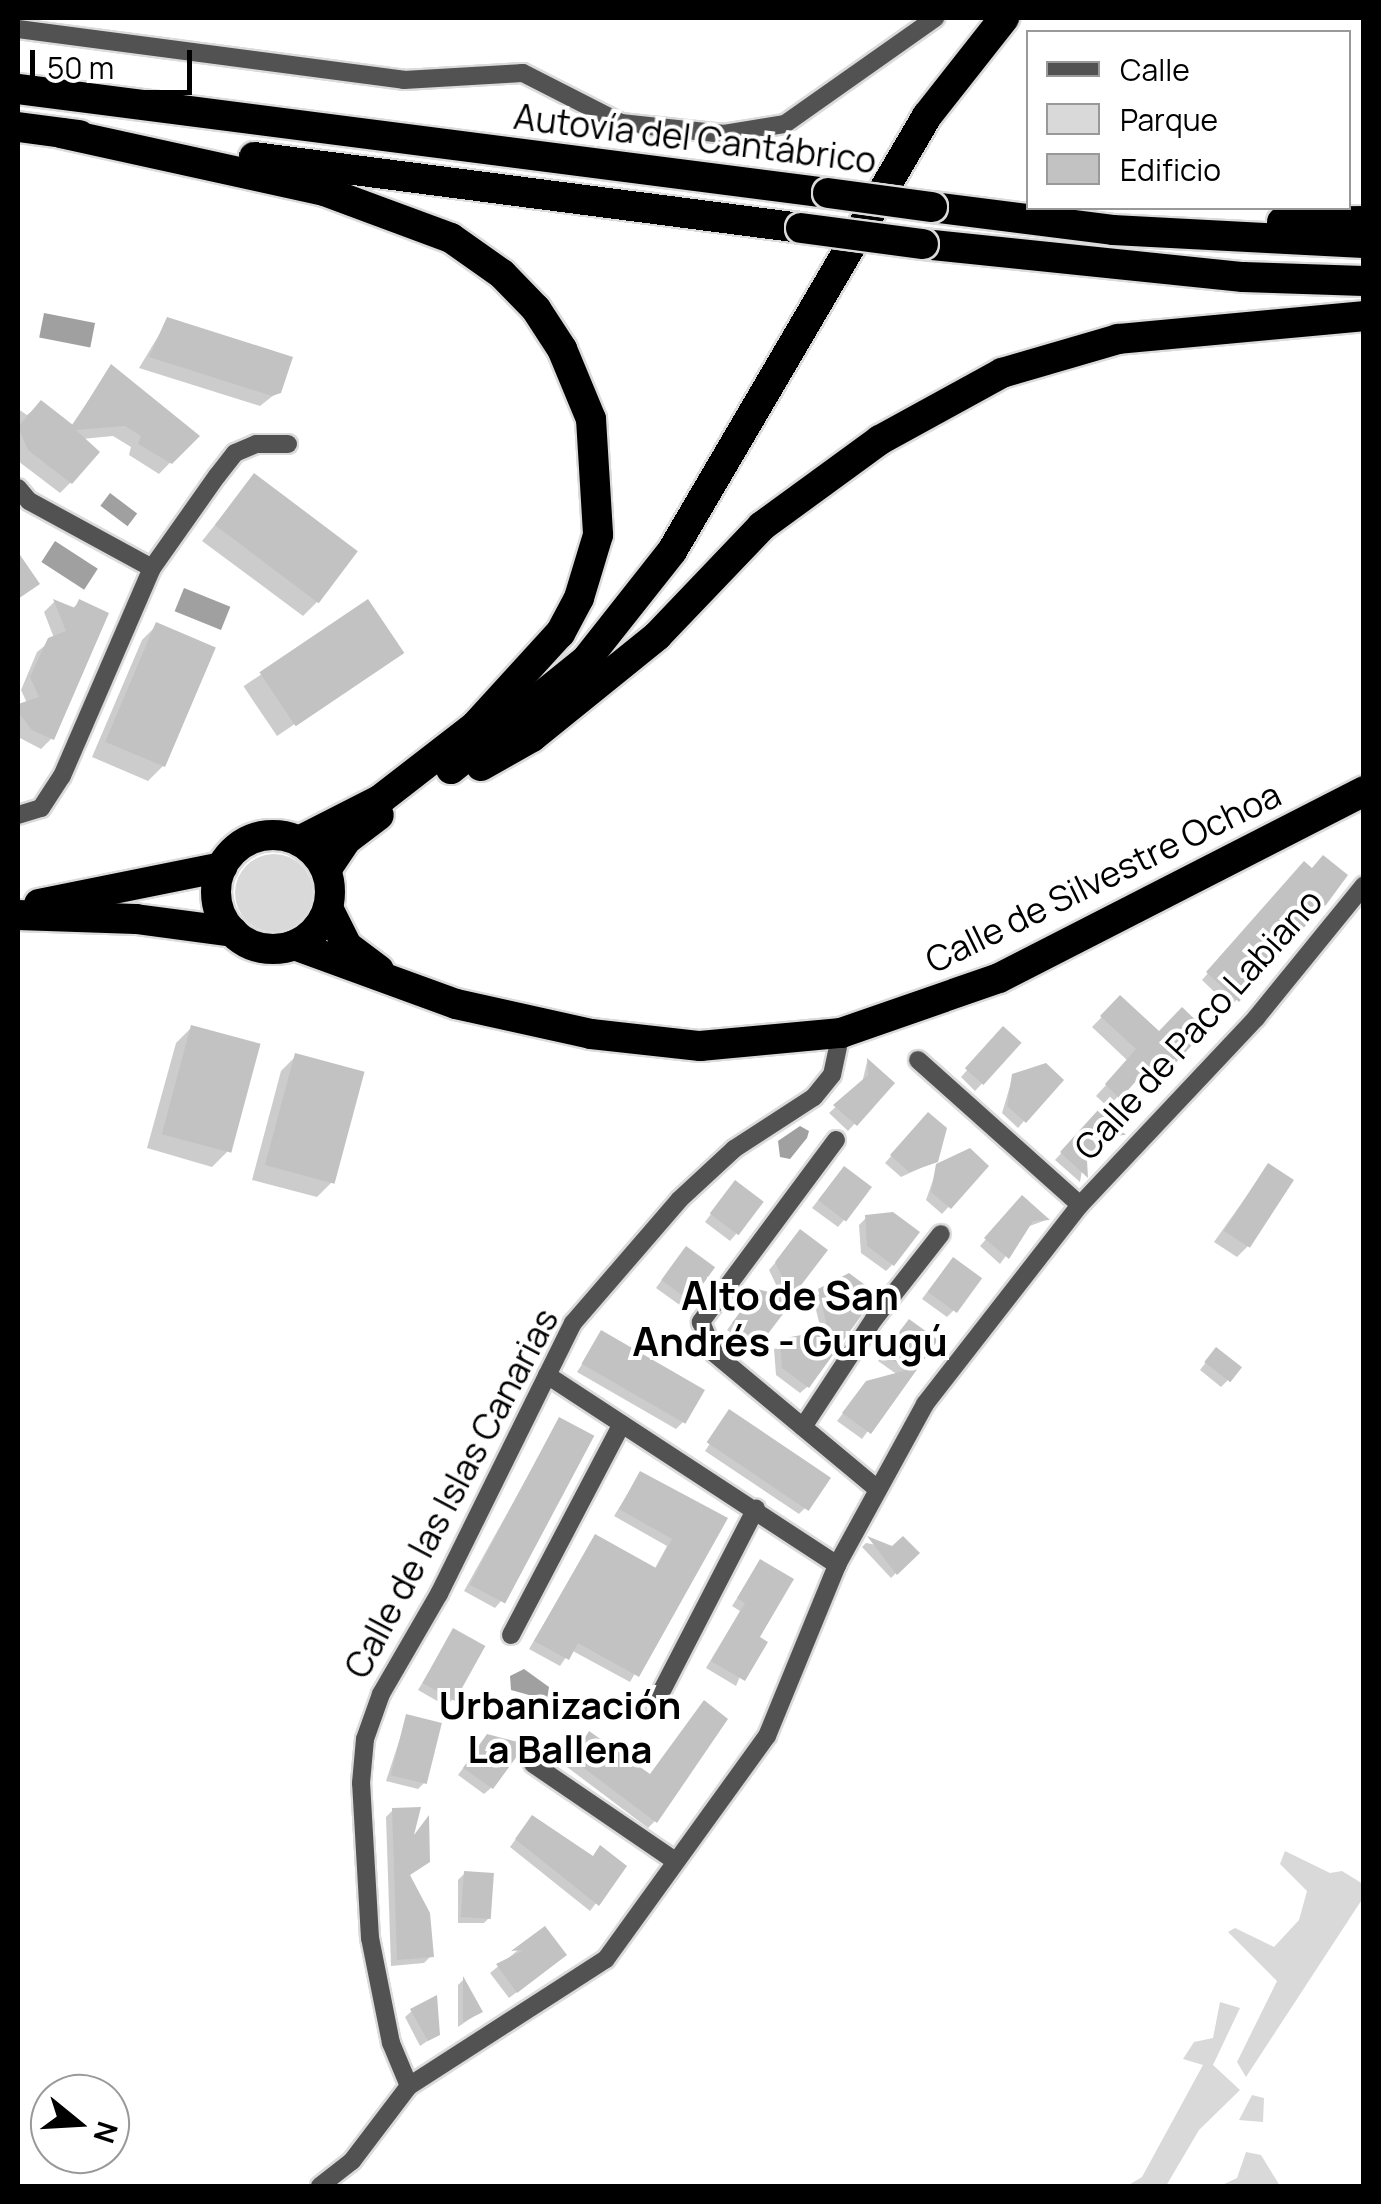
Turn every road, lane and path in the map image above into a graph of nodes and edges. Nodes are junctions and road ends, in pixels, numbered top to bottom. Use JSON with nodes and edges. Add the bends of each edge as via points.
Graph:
{"nodes":[{"id":1,"x":934,"y":18,"type":"edge"},
{"id":2,"x":1004,"y":18,"type":"edge"},
{"id":3,"x":18,"y":28,"type":"edge"},
{"id":4,"x":18,"y":89,"type":"edge"},
{"id":5,"x":18,"y":127,"type":"edge"},
{"id":6,"x":62,"y":132,"type":"junction"},
{"id":7,"x":1364,"y":221,"type":"edge"},
{"id":8,"x":1113,"y":230,"type":"junction"},
{"id":9,"x":1364,"y":244,"type":"edge"},
{"id":10,"x":1364,"y":281,"type":"edge"},
{"id":11,"x":1364,"y":316,"type":"edge"},
{"id":12,"x":288,"y":444,"type":"dead end"},
{"id":13,"x":21,"y":500,"type":"edge"},
{"id":14,"x":152,"y":568,"type":"junction"},
{"id":15,"x":502,"y":729,"type":"junction"},
{"id":16,"x":426,"y":786,"type":"junction"},
{"id":17,"x":1364,"y":791,"type":"edge"},
{"id":18,"x":380,"y":799,"type":"junction"},
{"id":19,"x":18,"y":815,"type":"edge"},
{"id":20,"x":299,"y":841,"type":"junction"},
{"id":21,"x":222,"y":867,"type":"junction"},
{"id":22,"x":326,"y":870,"type":"junction"},
{"id":23,"x":1364,"y":885,"type":"edge"},
{"id":24,"x":328,"y":908,"type":"junction"},
{"id":25,"x":18,"y":912,"type":"edge"},
{"id":26,"x":232,"y":932,"type":"junction"},
{"id":27,"x":294,"y":945,"type":"junction"},
{"id":28,"x":402,"y":987,"type":"junction"},
{"id":29,"x":841,"y":1033,"type":"junction"},
{"id":30,"x":918,"y":1060,"type":"dead end"},
{"id":31,"x":836,"y":1140,"type":"dead end"},
{"id":32,"x":1080,"y":1205,"type":"junction"},
{"id":33,"x":940,"y":1234,"type":"dead end"},
{"id":34,"x":546,"y":1375,"type":"junction"},
{"id":35,"x":622,"y":1424,"type":"junction"},
{"id":36,"x":803,"y":1427,"type":"junction"},
{"id":37,"x":875,"y":1487,"type":"junction"},
{"id":38,"x":756,"y":1508,"type":"junction"},
{"id":39,"x":836,"y":1566,"type":"junction"},
{"id":40,"x":511,"y":1636,"type":"dead end"},
{"id":41,"x":654,"y":1704,"type":"dead end"},
{"id":42,"x":533,"y":1764,"type":"dead end"},
{"id":43,"x":675,"y":1860,"type":"junction"},
{"id":44,"x":409,"y":2086,"type":"junction"},
{"id":45,"x":320,"y":2186,"type":"edge"}],
"edges":[{"from":1,"to":3,"type":"street","via":[[785,124],[724,134],[621,123],[523,74],[404,80]]},
{"from":2,"to":15,"type":"highway","via":[[927,116],[672,550],[586,660]]},
{"from":4,"to":8,"type":"highway","name":"Autovía del Cantábrico","bridge":true},
{"from":5,"to":6,"type":"highway"},
{"from":6,"to":10,"type":"highway","bridge":true,"via":[[923,244],[1207,274]]},
{"from":6,"to":18,"type":"highway","via":[[324,191],[418,222],[475,253],[520,291],[578,382],[591,419],[600,510],[579,598],[538,662],[475,726]]},
{"from":7,"to":8,"type":"highway"},
{"from":8,"to":9,"type":"highway","name":"Autovía del Cantábrico"},
{"from":11,"to":16,"type":"highway","via":[[1118,338],[1002,373],[880,440],[762,526],[657,636],[532,737]]},
{"from":12,"to":14,"type":"street","via":[[256,444],[235,453]]},
{"from":13,"to":14,"type":"street"},
{"from":14,"to":19,"type":"street","via":[[62,776],[41,808]]},
{"from":15,"to":16,"type":"highway"},
{"from":15,"to":18,"type":"highway"},
{"from":16,"to":22,"type":"highway","via":[[366,822]]},
{"from":17,"to":29,"type":"highway","name":"Calle de Silvestre Ochoa","via":[[999,978]]},
{"from":18,"to":20,"type":"highway"},
{"from":20,"to":21,"type":"highway","via":[[264,836],[232,852]]},
{"from":20,"to":22,"type":"highway"},
{"from":21,"to":25,"type":"highway"},
{"from":21,"to":26,"type":"highway","via":[[217,901]]},
{"from":22,"to":24,"type":"highway"},
{"from":23,"to":32,"type":"street","name":"Calle de Paco Labiano","via":[[1256,1018]]},
{"from":24,"to":27,"type":"highway"},
{"from":24,"to":28,"type":"highway","via":[[348,946]]},
{"from":25,"to":26,"type":"highway"},
{"from":26,"to":27,"type":"highway","via":[[261,948]]},
{"from":27,"to":28,"type":"highway","name":"Calle de Silvestre Ochoa"},
{"from":28,"to":29,"type":"highway","name":"Calle de Silvestre Ochoa","via":[[512,1018],[654,1042],[755,1045]]},
{"from":29,"to":34,"type":"street","name":"Calle de las Islas Canarias","via":[[832,1075],[814,1097],[734,1149],[679,1200],[573,1323]]},
{"from":30,"to":32,"type":"street","name":"Calle de Paco Labiano"},
{"from":31,"to":36,"type":"street","via":[[701,1322],[714,1353]]},
{"from":32,"to":37,"type":"street","name":"Calle de Paco Labiano","via":[[924,1404]]},
{"from":33,"to":36,"type":"street","via":[[874,1318]]},
{"from":34,"to":35,"type":"street"},
{"from":34,"to":44,"type":"street","name":"Calle de las Islas Canarias","via":[[440,1594],[381,1694],[365,1739],[361,1783],[370,1938],[391,2044]]},
{"from":35,"to":38,"type":"street"},
{"from":35,"to":40,"type":"street"},
{"from":36,"to":37,"type":"street"},
{"from":37,"to":39,"type":"street","name":"Calle de Paco Labiano"},
{"from":38,"to":39,"type":"street"},
{"from":38,"to":41,"type":"street"},
{"from":39,"to":43,"type":"street","name":"Calle de Paco Labiano","via":[[766,1736]]},
{"from":42,"to":43,"type":"street"},
{"from":43,"to":44,"type":"street","name":"Calle de Paco Labiano","via":[[606,1959]]},
{"from":44,"to":45,"type":"street","name":"Calle de Paco Labiano","via":[[352,2160]]}]}
